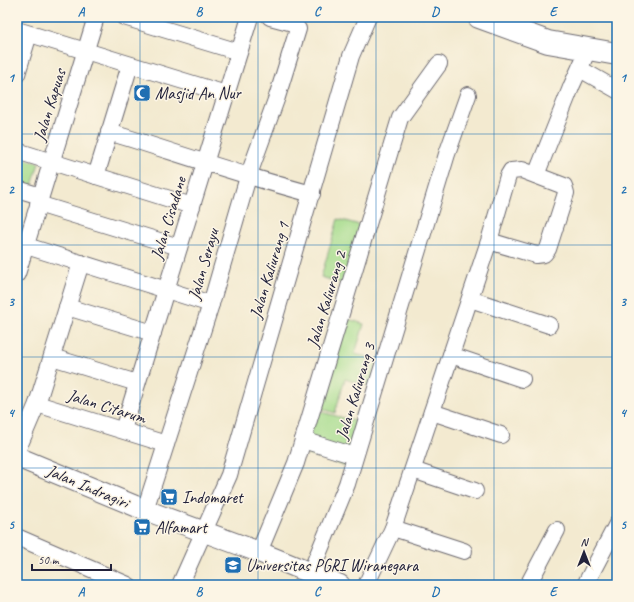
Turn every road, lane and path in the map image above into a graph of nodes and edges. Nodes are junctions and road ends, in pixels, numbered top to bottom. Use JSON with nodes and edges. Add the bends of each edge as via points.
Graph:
{"nodes":[{"id":1,"x":88,"y":17,"type":"edge"},
{"id":2,"x":96,"y":17,"type":"edge"},
{"id":3,"x":124,"y":17,"type":"edge"},
{"id":4,"x":250,"y":17,"type":"edge"},
{"id":5,"x":270,"y":17,"type":"edge"},
{"id":6,"x":368,"y":17,"type":"edge"},
{"id":7,"x":479,"y":17,"type":"edge"},
{"id":8,"x":508,"y":22,"type":"edge"},
{"id":9,"x":23,"y":32,"type":"edge"},
{"id":10,"x":82,"y":50,"type":"junction"},
{"id":11,"x":239,"y":52,"type":"junction"},
{"id":12,"x":617,"y":54,"type":"edge"},
{"id":13,"x":584,"y":59,"type":"junction"},
{"id":14,"x":439,"y":64,"type":"dead end"},
{"id":15,"x":130,"y":65,"type":"junction"},
{"id":16,"x":17,"y":74,"type":"edge"},
{"id":17,"x":617,"y":90,"type":"edge"},
{"id":18,"x":226,"y":94,"type":"junction"},
{"id":19,"x":468,"y":95,"type":"dead end"},
{"id":20,"x":109,"y":132,"type":"junction"},
{"id":21,"x":17,"y":151,"type":"edge"},
{"id":22,"x":206,"y":161,"type":"junction"},
{"id":23,"x":48,"y":162,"type":"junction"},
{"id":24,"x":536,"y":175,"type":"junction"},
{"id":25,"x":96,"y":176,"type":"junction"},
{"id":26,"x":248,"y":177,"type":"junction"},
{"id":27,"x":17,"y":189,"type":"edge"},
{"id":28,"x":312,"y":194,"type":"junction"},
{"id":29,"x":36,"y":199,"type":"junction"},
{"id":30,"x":192,"y":206,"type":"junction"},
{"id":31,"x":489,"y":241,"type":"junction"},
{"id":32,"x":20,"y":245,"type":"edge"},
{"id":33,"x":179,"y":247,"type":"junction"},
{"id":34,"x":81,"y":263,"type":"junction"},
{"id":35,"x":17,"y":274,"type":"edge"},
{"id":36,"x":166,"y":289,"type":"junction"},
{"id":37,"x":470,"y":299,"type":"junction"},
{"id":38,"x":211,"y":304,"type":"junction"},
{"id":39,"x":67,"y":307,"type":"junction"},
{"id":40,"x":549,"y":325,"type":"dead end"},
{"id":41,"x":153,"y":333,"type":"junction"},
{"id":42,"x":451,"y":356,"type":"junction"},
{"id":43,"x":52,"y":357,"type":"junction"},
{"id":44,"x":522,"y":379,"type":"dead end"},
{"id":45,"x":137,"y":383,"type":"junction"},
{"id":46,"x":37,"y":404,"type":"junction"},
{"id":47,"x":432,"y":412,"type":"junction"},
{"id":48,"x":123,"y":430,"type":"junction"},
{"id":49,"x":502,"y":435,"type":"dead end"},
{"id":50,"x":303,"y":440,"type":"junction"},
{"id":51,"x":166,"y":444,"type":"junction"},
{"id":52,"x":17,"y":451,"type":"edge"},
{"id":53,"x":355,"y":456,"type":"junction"},
{"id":54,"x":17,"y":457,"type":"edge"},
{"id":55,"x":413,"y":470,"type":"junction"},
{"id":56,"x":476,"y":491,"type":"dead end"},
{"id":57,"x":145,"y":510,"type":"junction"},
{"id":58,"x":617,"y":524,"type":"edge"},
{"id":59,"x":393,"y":528,"type":"junction"},
{"id":60,"x":557,"y":530,"type":"dead end"},
{"id":61,"x":203,"y":532,"type":"junction"},
{"id":62,"x":17,"y":537,"type":"edge"},
{"id":63,"x":464,"y":551,"type":"dead end"},
{"id":64,"x":259,"y":552,"type":"junction"},
{"id":65,"x":310,"y":574,"type":"junction"},
{"id":66,"x":128,"y":585,"type":"edge"},
{"id":67,"x":180,"y":585,"type":"edge"},
{"id":68,"x":340,"y":585,"type":"edge"},
{"id":69,"x":366,"y":585,"type":"edge"},
{"id":70,"x":528,"y":585,"type":"edge"},
{"id":71,"x":584,"y":585,"type":"edge"}],
"edges":[{"from":1,"to":10,"type":"street","name":"Jalan Kapuas"},
{"from":2,"to":10,"type":"street","name":"Jalan Kapuas"},
{"from":3,"to":11,"type":"street"},
{"from":4,"to":11,"type":"street","name":"Jalan Cisadane"},
{"from":5,"to":26,"type":"street","name":"Jalan Serayu","via":[[293,22],[298,29],[277,98]]},
{"from":6,"to":28,"type":"street","name":"Jalan Kaliurang 1","via":[[351,56]]},
{"from":7,"to":8,"type":"highway"},
{"from":8,"to":13,"type":"highway"},
{"from":9,"to":10,"type":"street"},
{"from":9,"to":16,"type":"street"},
{"from":10,"to":15,"type":"street"},
{"from":10,"to":23,"type":"street","name":"Jalan Kapuas"},
{"from":11,"to":18,"type":"street","name":"Jalan Cisadane"},
{"from":12,"to":13,"type":"highway"},
{"from":13,"to":17,"type":"street"},
{"from":13,"to":24,"type":"street"},
{"from":14,"to":50,"type":"street","name":"Jalan Kaliurang 2","via":[[400,118]]},
{"from":15,"to":18,"type":"street"},
{"from":15,"to":20,"type":"street"},
{"from":18,"to":22,"type":"street","name":"Jalan Cisadane"},
{"from":19,"to":53,"type":"street","name":"Jalan Kaliurang 3","via":[[428,216]]},
{"from":20,"to":22,"type":"street"},
{"from":20,"to":25,"type":"street"},
{"from":21,"to":23,"type":"street"},
{"from":22,"to":26,"type":"street"},
{"from":22,"to":30,"type":"street","name":"Jalan Cisadane"},
{"from":23,"to":25,"type":"street"},
{"from":23,"to":29,"type":"street","name":"Jalan Kapuas"},
{"from":24,"to":31,"type":"street","via":[[522,170],[511,171],[499,202]]},
{"from":24,"to":31,"type":"street","via":[[561,184],[566,189],[548,249],[544,254],[536,255]]},
{"from":25,"to":30,"type":"street"},
{"from":26,"to":28,"type":"street"},
{"from":26,"to":38,"type":"street","name":"Jalan Serayu"},
{"from":27,"to":29,"type":"street"},
{"from":28,"to":61,"type":"street","name":"Jalan Kaliurang 1","via":[[229,475]]},
{"from":29,"to":32,"type":"street","name":"Jalan Kapuas"},
{"from":29,"to":33,"type":"street"},
{"from":30,"to":33,"type":"street","name":"Jalan Cisadane"},
{"from":31,"to":37,"type":"street"},
{"from":32,"to":34,"type":"street"},
{"from":32,"to":35,"type":"street","name":"Jalan Kapuas"},
{"from":33,"to":36,"type":"street","name":"Jalan Cisadane"},
{"from":34,"to":36,"type":"street"},
{"from":34,"to":39,"type":"street"},
{"from":36,"to":38,"type":"street"},
{"from":36,"to":41,"type":"street","name":"Jalan Cisadane"},
{"from":37,"to":40,"type":"street"},
{"from":37,"to":42,"type":"street"},
{"from":38,"to":51,"type":"street","name":"Jalan Serayu"},
{"from":39,"to":41,"type":"street"},
{"from":39,"to":43,"type":"street"},
{"from":41,"to":45,"type":"street","name":"Jalan Cisadane"},
{"from":42,"to":44,"type":"street"},
{"from":42,"to":47,"type":"street"},
{"from":43,"to":45,"type":"street"},
{"from":43,"to":46,"type":"street"},
{"from":45,"to":48,"type":"street","name":"Jalan Cisadane"},
{"from":46,"to":48,"type":"street","name":"Jalan Citarum"},
{"from":46,"to":52,"type":"street"},
{"from":47,"to":49,"type":"street"},
{"from":47,"to":55,"type":"street"},
{"from":48,"to":51,"type":"street","name":"Jalan Citarum"},
{"from":50,"to":53,"type":"street"},
{"from":50,"to":64,"type":"street","name":"Jalan Kaliurang 2"},
{"from":51,"to":57,"type":"street","name":"Jalan Serayu"},
{"from":53,"to":65,"type":"street","name":"Jalan Kaliurang 3"},
{"from":54,"to":57,"type":"main road","name":"Jalan Indragiri"},
{"from":55,"to":56,"type":"street"},
{"from":55,"to":59,"type":"street"},
{"from":57,"to":61,"type":"main road","name":"Jalan Indragiri"},
{"from":58,"to":71,"type":"street"},
{"from":59,"to":63,"type":"street"},
{"from":59,"to":69,"type":"street"},
{"from":60,"to":70,"type":"street"},
{"from":61,"to":64,"type":"main road","name":"Jalan Indragiri"},
{"from":61,"to":67,"type":"street","name":"Jalan Kaliurang 1"},
{"from":62,"to":66,"type":"street"},
{"from":64,"to":65,"type":"main road","name":"Jalan Indragiri"},
{"from":65,"to":68,"type":"main road","name":"Jalan Indragiri"}]}
